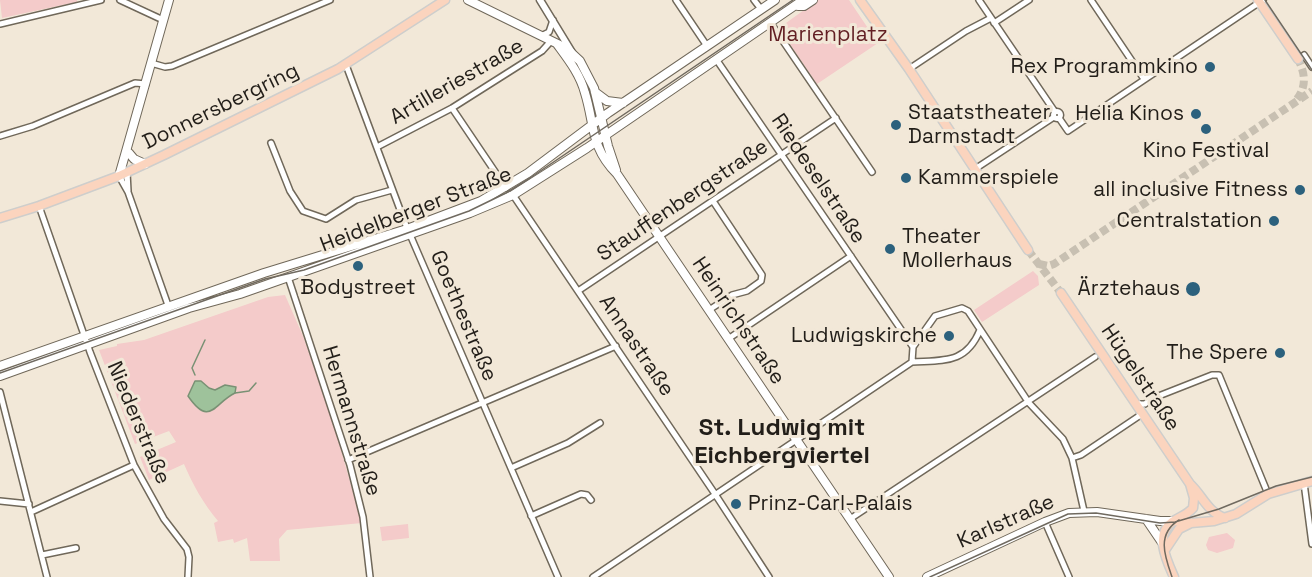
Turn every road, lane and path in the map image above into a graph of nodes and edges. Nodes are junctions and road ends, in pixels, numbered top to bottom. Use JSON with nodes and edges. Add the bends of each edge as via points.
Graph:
{"nodes":[{"id":1,"x":101,"y":0,"type":"edge"},
{"id":2,"x":120,"y":0,"type":"edge"},
{"id":3,"x":169,"y":0,"type":"edge"},
{"id":4,"x":330,"y":0,"type":"edge"},
{"id":5,"x":433,"y":0,"type":"edge"},
{"id":6,"x":445,"y":0,"type":"edge"},
{"id":7,"x":468,"y":0,"type":"edge"},
{"id":8,"x":540,"y":0,"type":"edge"},
{"id":9,"x":676,"y":0,"type":"edge"},
{"id":10,"x":754,"y":0,"type":"edge"},
{"id":11,"x":775,"y":0,"type":"edge"},
{"id":12,"x":803,"y":0,"type":"edge"},
{"id":13,"x":813,"y":0,"type":"edge"},
{"id":14,"x":860,"y":0,"type":"edge"},
{"id":15,"x":979,"y":0,"type":"edge"},
{"id":16,"x":1029,"y":0,"type":"edge"},
{"id":17,"x":1091,"y":0,"type":"edge"},
{"id":18,"x":1260,"y":1,"type":"edge"},
{"id":19,"x":793,"y":7,"type":"junction"},
{"id":20,"x":761,"y":9,"type":"junction"},
{"id":21,"x":430,"y":10,"type":"junction"},
{"id":22,"x":163,"y":20,"type":"junction"},
{"id":23,"x":553,"y":20,"type":"junction"},
{"id":24,"x":993,"y":21,"type":"junction"},
{"id":25,"x":770,"y":22,"type":"junction"},
{"id":26,"x":0,"y":24,"type":"edge"},
{"id":27,"x":541,"y":36,"type":"junction"},
{"id":28,"x":554,"y":43,"type":"junction"},
{"id":29,"x":707,"y":46,"type":"junction"},
{"id":30,"x":573,"y":54,"type":"junction"},
{"id":31,"x":1301,"y":57,"type":"joint"},
{"id":32,"x":716,"y":59,"type":"junction"},
{"id":33,"x":151,"y":63,"type":"junction"},
{"id":34,"x":1310,"y":64,"type":"edge"},
{"id":35,"x":346,"y":65,"type":"junction"},
{"id":36,"x":909,"y":69,"type":"junction"},
{"id":37,"x":1312,"y":74,"type":"edge"},
{"id":38,"x":1144,"y":79,"type":"junction"},
{"id":39,"x":146,"y":84,"type":"junction"},
{"id":40,"x":595,"y":92,"type":"junction"},
{"id":41,"x":623,"y":103,"type":"junction"},
{"id":42,"x":452,"y":108,"type":"junction"},
{"id":43,"x":1056,"y":116,"type":"junction"},
{"id":44,"x":602,"y":118,"type":"junction"},
{"id":45,"x":836,"y":118,"type":"junction"},
{"id":46,"x":591,"y":125,"type":"junction"},
{"id":47,"x":606,"y":134,"type":"junction"},
{"id":48,"x":0,"y":136,"type":"edge"},
{"id":49,"x":596,"y":142,"type":"junction"},
{"id":50,"x":129,"y":143,"type":"junction"},
{"id":51,"x":271,"y":143,"type":"dead end"},
{"id":52,"x":377,"y":147,"type":"junction"},
{"id":53,"x":129,"y":153,"type":"junction"},
{"id":54,"x":782,"y":154,"type":"junction"},
{"id":55,"x":146,"y":164,"type":"junction"},
{"id":56,"x":975,"y":169,"type":"junction"},
{"id":57,"x":872,"y":172,"type":"dead end"},
{"id":58,"x":123,"y":174,"type":"junction"},
{"id":59,"x":617,"y":174,"type":"junction"},
{"id":60,"x":506,"y":188,"type":"junction"},
{"id":61,"x":392,"y":190,"type":"junction"},
{"id":62,"x":513,"y":195,"type":"junction"},
{"id":63,"x":713,"y":201,"type":"junction"},
{"id":64,"x":39,"y":206,"type":"junction"},
{"id":65,"x":0,"y":218,"type":"edge"},
{"id":66,"x":409,"y":231,"type":"junction"},
{"id":67,"x":659,"y":236,"type":"junction"},
{"id":68,"x":1028,"y":250,"type":"tunnel mouth"},
{"id":69,"x":851,"y":256,"type":"junction"},
{"id":70,"x":284,"y":267,"type":"junction"},
{"id":71,"x":288,"y":277,"type":"junction"},
{"id":72,"x":578,"y":291,"type":"junction"},
{"id":73,"x":1061,"y":293,"type":"tunnel mouth"},
{"id":74,"x":170,"y":310,"type":"junction"},
{"id":75,"x":709,"y":310,"type":"junction"},
{"id":76,"x":980,"y":330,"type":"junction"},
{"id":77,"x":728,"y":339,"type":"junction"},
{"id":78,"x":86,"y":340,"type":"junction"},
{"id":79,"x":616,"y":346,"type":"junction"},
{"id":80,"x":913,"y":347,"type":"junction"},
{"id":81,"x":1095,"y":357,"type":"dead end"},
{"id":82,"x":912,"y":362,"type":"junction"},
{"id":83,"x":0,"y":366,"type":"edge"},
{"id":84,"x":0,"y":376,"type":"edge"},
{"id":85,"x":0,"y":392,"type":"edge"},
{"id":86,"x":482,"y":402,"type":"junction"},
{"id":87,"x":1029,"y":403,"type":"junction"},
{"id":88,"x":1136,"y":404,"type":"junction"},
{"id":89,"x":1142,"y":414,"type":"junction"},
{"id":90,"x":600,"y":423,"type":"dead end"},
{"id":91,"x":796,"y":439,"type":"junction"},
{"id":92,"x":1072,"y":459,"type":"junction"},
{"id":93,"x":348,"y":460,"type":"junction"},
{"id":94,"x":134,"y":465,"type":"junction"},
{"id":95,"x":511,"y":468,"type":"junction"},
{"id":96,"x":1308,"y":482,"type":"edge"},
{"id":97,"x":1190,"y":484,"type":"junction"},
{"id":98,"x":715,"y":494,"type":"junction"},
{"id":99,"x":1268,"y":494,"type":"junction"},
{"id":100,"x":591,"y":500,"type":"dead end"},
{"id":101,"x":0,"y":501,"type":"edge"},
{"id":102,"x":29,"y":504,"type":"junction"},
{"id":103,"x":1084,"y":511,"type":"junction"},
{"id":104,"x":31,"y":512,"type":"junction"},
{"id":105,"x":531,"y":516,"type":"junction"},
{"id":106,"x":1225,"y":518,"type":"junction"},
{"id":107,"x":850,"y":519,"type":"junction"},
{"id":108,"x":1146,"y":519,"type":"junction"},
{"id":109,"x":1174,"y":521,"type":"junction"},
{"id":110,"x":1045,"y":522,"type":"junction"},
{"id":111,"x":1191,"y":523,"type":"junction"},
{"id":112,"x":1312,"y":544,"type":"edge"},
{"id":113,"x":1164,"y":547,"type":"junction"},
{"id":114,"x":76,"y":548,"type":"dead end"},
{"id":115,"x":42,"y":555,"type":"junction"},
{"id":116,"x":47,"y":577,"type":"edge"},
{"id":117,"x":188,"y":577,"type":"edge"},
{"id":118,"x":370,"y":577,"type":"edge"},
{"id":119,"x":558,"y":577,"type":"edge"},
{"id":120,"x":593,"y":577,"type":"edge"},
{"id":121,"x":769,"y":577,"type":"edge"},
{"id":122,"x":890,"y":577,"type":"edge"},
{"id":123,"x":927,"y":577,"type":"edge"},
{"id":124,"x":1069,"y":577,"type":"edge"},
{"id":125,"x":1174,"y":577,"type":"edge"}],
"edges":[{"from":1,"to":26,"type":"street"},
{"from":2,"to":22,"type":"street"},
{"from":3,"to":22,"type":"main road"},
{"from":4,"to":33,"type":"street","via":[[172,66]]},
{"from":5,"to":21,"type":"main road"},
{"from":6,"to":21,"type":"main road","name":"Donnersbergring"},
{"from":7,"to":27,"type":"main road"},
{"from":8,"to":23,"type":"street"},
{"from":9,"to":29,"type":"street"},
{"from":10,"to":20,"type":"street"},
{"from":11,"to":20,"type":"main road","name":"Heidelberger Straße"},
{"from":12,"to":19,"type":"main road","name":"Heidelberger Straße"},
{"from":13,"to":19,"type":"main road"},
{"from":14,"to":36,"type":"main road"},
{"from":15,"to":24,"type":"street"},
{"from":16,"to":24,"type":"street"},
{"from":17,"to":38,"type":"street"},
{"from":18,"to":31,"type":"main road"},
{"from":18,"to":38,"type":"street"},
{"from":19,"to":25,"type":"main road","name":"Heidelberger Straße"},
{"from":20,"to":29,"type":"main road","name":"Heidelberger Straße"},
{"from":21,"to":35,"type":"main road","name":"Donnersbergring"},
{"from":22,"to":33,"type":"main road"},
{"from":23,"to":27,"type":"street","via":[[549,33]]},
{"from":23,"to":30,"type":"street"},
{"from":24,"to":36,"type":"street","via":[[966,31]]},
{"from":24,"to":43,"type":"street"},
{"from":25,"to":32,"type":"main road","name":"Heidelberger Straße"},
{"from":25,"to":45,"type":"street"},
{"from":27,"to":28,"type":"main road"},
{"from":28,"to":30,"type":"main road"},
{"from":28,"to":42,"type":"street","name":"Artilleriestraße"},
{"from":28,"to":46,"type":"main road","name":"Heinrichstraße","via":[[581,81]]},
{"from":29,"to":41,"type":"main road","name":"Heidelberger Straße"},
{"from":30,"to":40,"type":"main road","name":"Heinrichstraße","via":[[584,66]]},
{"from":31,"to":34,"type":"street"},
{"from":32,"to":47,"type":"main road","name":"Heidelberger Straße"},
{"from":32,"to":54,"type":"street","name":"Riedeselstraße"},
{"from":33,"to":39,"type":"main road"},
{"from":34,"to":37,"type":"street"},
{"from":35,"to":52,"type":"street","name":"Goethestraße"},
{"from":35,"to":55,"type":"main road","name":"Donnersbergring"},
{"from":36,"to":56,"type":"main road"},
{"from":38,"to":43,"type":"street","via":[[1068,131]]},
{"from":39,"to":48,"type":"street","via":[[135,83]]},
{"from":39,"to":50,"type":"main road"},
{"from":40,"to":41,"type":"main road","via":[[607,101]]},
{"from":40,"to":44,"type":"main road","name":"Heinrichstraße"},
{"from":41,"to":44,"type":"main road","name":"Heidelberger Straße"},
{"from":42,"to":52,"type":"street","name":"Artilleriestraße"},
{"from":42,"to":60,"type":"street"},
{"from":43,"to":56,"type":"street"},
{"from":44,"to":46,"type":"main road","name":"Heidelberger Straße"},
{"from":44,"to":47,"type":"main road","name":"Heinrichstraße"},
{"from":45,"to":54,"type":"street","name":"Stauffenbergstraße"},
{"from":45,"to":57,"type":"street"},
{"from":46,"to":49,"type":"main road","name":"Heinrichstraße"},
{"from":46,"to":60,"type":"main road","name":"Heidelberger Straße"},
{"from":47,"to":49,"type":"main road","name":"Heidelberger Straße"},
{"from":47,"to":59,"type":"main road","name":"Heinrichstraße"},
{"from":49,"to":59,"type":"main road","name":"Heinrichstraße"},
{"from":49,"to":62,"type":"main road","name":"Heidelberger Straße"},
{"from":50,"to":53,"type":"main road"},
{"from":50,"to":58,"type":"main road"},
{"from":51,"to":61,"type":"street","via":[[290,191],[303,211],[326,219],[356,200]]},
{"from":52,"to":61,"type":"street","name":"Goethestraße"},
{"from":53,"to":55,"type":"main road"},
{"from":53,"to":58,"type":"main road"},
{"from":54,"to":63,"type":"street","name":"Stauffenbergstraße"},
{"from":54,"to":69,"type":"street","name":"Riedeselstraße"},
{"from":55,"to":58,"type":"main road","name":"Donnersbergring"},
{"from":56,"to":68,"type":"main road"},
{"from":58,"to":64,"type":"main road","name":"Donnersbergring"},
{"from":58,"to":74,"type":"street"},
{"from":59,"to":67,"type":"main road","name":"Heinrichstraße"},
{"from":60,"to":66,"type":"main road","name":"Heidelberger Straße"},
{"from":61,"to":66,"type":"street","name":"Goethestraße"},
{"from":62,"to":66,"type":"main road","name":"Heidelberger Straße"},
{"from":62,"to":72,"type":"street","name":"Annastraße"},
{"from":63,"to":67,"type":"street","name":"Stauffenbergstraße"},
{"from":63,"to":75,"type":"street","via":[[762,275],[761,281],[747,291],[732,295]]},
{"from":64,"to":65,"type":"main road","name":"Donnersbergring"},
{"from":64,"to":78,"type":"street","name":"Niederstraße"},
{"from":66,"to":70,"type":"main road","name":"Heidelberger Straße"},
{"from":66,"to":71,"type":"main road","name":"Heidelberger Straße"},
{"from":66,"to":86,"type":"street","name":"Goethestraße"},
{"from":67,"to":72,"type":"street","name":"Stauffenbergstraße"},
{"from":67,"to":75,"type":"main road","name":"Heinrichstraße"},
{"from":69,"to":77,"type":"street"},
{"from":69,"to":80,"type":"street","name":"Riedeselstraße"},
{"from":70,"to":71,"type":"main road"},
{"from":70,"to":74,"type":"main road","name":"Heidelberger Straße"},
{"from":71,"to":74,"type":"main road","name":"Heidelberger Straße"},
{"from":71,"to":93,"type":"street","name":"Hermannstraße"},
{"from":72,"to":79,"type":"street","name":"Annastraße"},
{"from":73,"to":88,"type":"main road","name":"Hügelstraße"},
{"from":74,"to":78,"type":"main road","name":"Heidelberger Straße"},
{"from":75,"to":77,"type":"main road","name":"Heinrichstraße"},
{"from":76,"to":80,"type":"street","via":[[962,308],[944,312],[929,321]]},
{"from":76,"to":82,"type":"street","via":[[968,351],[956,358]]},
{"from":76,"to":87,"type":"street"},
{"from":77,"to":91,"type":"main road","name":"Heinrichstraße"},
{"from":78,"to":83,"type":"main road","name":"Heidelberger Straße"},
{"from":78,"to":84,"type":"main road","name":"Heidelberger Straße"},
{"from":78,"to":94,"type":"street","name":"Niederstraße"},
{"from":79,"to":86,"type":"street"},
{"from":79,"to":98,"type":"street","name":"Annastraße"},
{"from":80,"to":82,"type":"street"},
{"from":81,"to":87,"type":"street"},
{"from":82,"to":91,"type":"street"},
{"from":85,"to":102,"type":"street"},
{"from":86,"to":93,"type":"street"},
{"from":86,"to":95,"type":"street","name":"Goethestraße"},
{"from":87,"to":92,"type":"street","via":[[1059,432]]},
{"from":87,"to":107,"type":"street"},
{"from":88,"to":89,"type":"main road","name":"Hügelstraße"},
{"from":88,"to":99,"type":"street","via":[[1219,375]]},
{"from":89,"to":92,"type":"street"},
{"from":89,"to":97,"type":"main road","name":"Hügelstraße"},
{"from":90,"to":95,"type":"street","via":[[568,443]]},
{"from":91,"to":98,"type":"street"},
{"from":91,"to":107,"type":"main road","name":"Heinrichstraße"},
{"from":92,"to":103,"type":"street"},
{"from":93,"to":118,"type":"street","name":"Hermannstraße","via":[[363,517]]},
{"from":94,"to":104,"type":"street"},
{"from":94,"to":117,"type":"street","name":"Niederstraße","via":[[164,519],[187,549]]},
{"from":95,"to":105,"type":"street","name":"Goethestraße"},
{"from":96,"to":99,"type":"main road","name":"Karlstraße"},
{"from":96,"to":112,"type":"street"},
{"from":97,"to":106,"type":"main road","name":"Hügelstraße","via":[[1212,511]]},
{"from":97,"to":109,"type":"main road","name":"Hügelstraße","via":[[1192,508]]},
{"from":98,"to":120,"type":"street"},
{"from":98,"to":121,"type":"street","name":"Annastraße"},
{"from":99,"to":106,"type":"main road","name":"Karlstraße"},
{"from":100,"to":105,"type":"street","via":[[581,494]]},
{"from":101,"to":102,"type":"street"},
{"from":102,"to":104,"type":"street"},
{"from":103,"to":108,"type":"main road","name":"Karlstraße"},
{"from":103,"to":110,"type":"main road","name":"Karlstraße"},
{"from":104,"to":115,"type":"street"},
{"from":105,"to":119,"type":"street","name":"Goethestraße"},
{"from":106,"to":111,"type":"main road","name":"Karlstraße"},
{"from":107,"to":122,"type":"main road","name":"Heinrichstraße"},
{"from":108,"to":109,"type":"main road","name":"Karlstraße"},
{"from":108,"to":113,"type":"main road"},
{"from":109,"to":111,"type":"main road","name":"Karlstraße"},
{"from":109,"to":113,"type":"main road","via":[[1165,530]]},
{"from":110,"to":123,"type":"main road","name":"Karlstraße"},
{"from":110,"to":124,"type":"street"},
{"from":111,"to":113,"type":"main road","via":[[1179,528]]},
{"from":113,"to":125,"type":"main road"},
{"from":114,"to":115,"type":"street"},
{"from":115,"to":116,"type":"street"}]}
